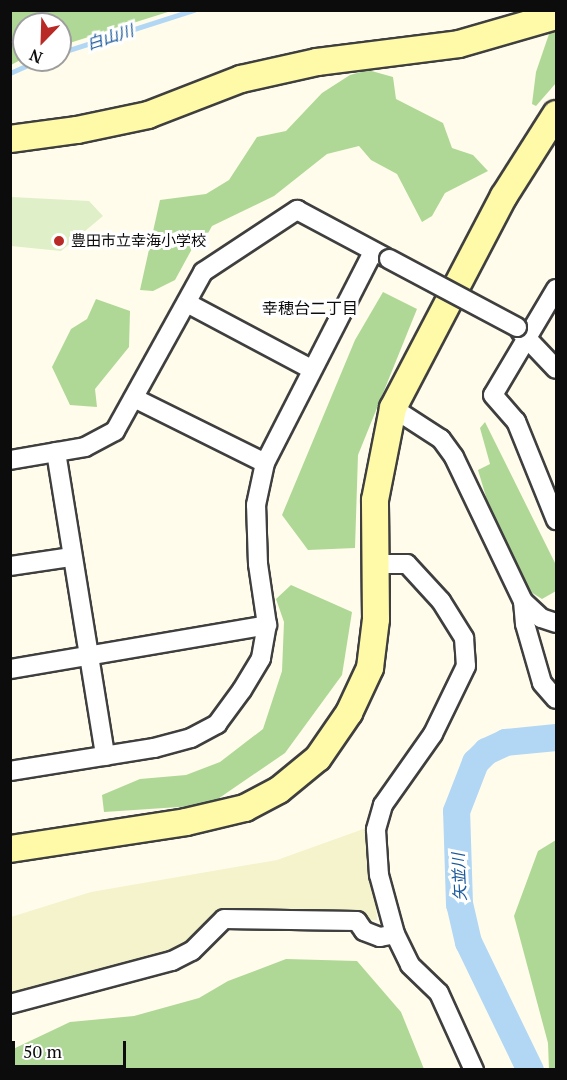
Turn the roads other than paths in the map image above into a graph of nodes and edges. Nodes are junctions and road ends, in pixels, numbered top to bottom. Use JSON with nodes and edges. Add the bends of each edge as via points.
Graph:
{"nodes":[{"id":1,"x":556,"y":16,"type":"edge"},
{"id":2,"x":556,"y":114,"type":"edge"},
{"id":3,"x":10,"y":138,"type":"edge"},
{"id":4,"x":381,"y":256,"type":"junction"},
{"id":5,"x":556,"y":289,"type":"edge"},
{"id":6,"x":187,"y":303,"type":"junction"},
{"id":7,"x":522,"y":333,"type":"junction"},
{"id":8,"x":311,"y":369,"type":"junction"},
{"id":9,"x":556,"y":369,"type":"edge"},
{"id":10,"x":134,"y":398,"type":"junction"},
{"id":11,"x":393,"y":408,"type":"junction"},
{"id":12,"x":56,"y":452,"type":"junction"},
{"id":13,"x":10,"y":460,"type":"edge"},
{"id":14,"x":265,"y":463,"type":"junction"},
{"id":15,"x":556,"y":520,"type":"edge"},
{"id":16,"x":71,"y":556,"type":"junction"},
{"id":17,"x":377,"y":564,"type":"junction"},
{"id":18,"x":10,"y":566,"type":"edge"},
{"id":19,"x":523,"y":601,"type":"junction"},
{"id":20,"x":556,"y":623,"type":"edge"},
{"id":21,"x":267,"y":624,"type":"junction"},
{"id":22,"x":89,"y":657,"type":"junction"},
{"id":23,"x":10,"y":669,"type":"edge"},
{"id":24,"x":556,"y":699,"type":"edge"},
{"id":25,"x":105,"y":756,"type":"junction"},
{"id":26,"x":10,"y":771,"type":"edge"},
{"id":27,"x":10,"y":849,"type":"edge"},
{"id":28,"x":395,"y":934,"type":"junction"},
{"id":29,"x":10,"y":1004,"type":"edge"},
{"id":30,"x":474,"y":1070,"type":"edge"}],
"edges":[{"from":1,"to":3,"type":"street","via":[[459,44],[317,62],[241,79],[127,120]]},
{"from":2,"to":11,"type":"street","via":[[504,196]]},
{"from":4,"to":6,"type":"street","via":[[297,210],[219,258],[203,272]]},
{"from":4,"to":7,"type":"street","bridge":true},
{"from":4,"to":8,"type":"street"},
{"from":5,"to":7,"type":"street"},
{"from":6,"to":8,"type":"street"},
{"from":6,"to":10,"type":"street"},
{"from":7,"to":9,"type":"street"},
{"from":7,"to":15,"type":"street","via":[[493,394],[516,421]]},
{"from":8,"to":14,"type":"street"},
{"from":10,"to":12,"type":"street","via":[[115,430],[85,447]]},
{"from":10,"to":14,"type":"street"},
{"from":11,"to":17,"type":"street","via":[[375,500]]},
{"from":11,"to":19,"type":"street","via":[[441,440],[454,457]]},
{"from":12,"to":13,"type":"street"},
{"from":12,"to":16,"type":"street"},
{"from":14,"to":21,"type":"street","via":[[256,506],[258,564]]},
{"from":16,"to":18,"type":"street"},
{"from":16,"to":22,"type":"street"},
{"from":17,"to":27,"type":"street","via":[[370,668],[349,713],[318,758],[279,790],[245,808],[186,822]]},
{"from":17,"to":28,"type":"street","via":[[407,564],[441,601],[464,638],[466,666],[434,734],[381,813],[376,830],[379,876]]},
{"from":19,"to":20,"type":"street","via":[[541,618]]},
{"from":19,"to":24,"type":"street","via":[[525,624],[542,683]]},
{"from":21,"to":22,"type":"street"},
{"from":21,"to":25,"type":"street","via":[[261,658],[217,723],[191,738]]},
{"from":22,"to":23,"type":"street"},
{"from":22,"to":25,"type":"street"},
{"from":25,"to":26,"type":"street"},
{"from":28,"to":29,"type":"street","via":[[380,937],[364,931],[357,921],[224,919],[192,951],[172,962]]},
{"from":28,"to":30,"type":"street","via":[[410,965],[439,993]]}]}
